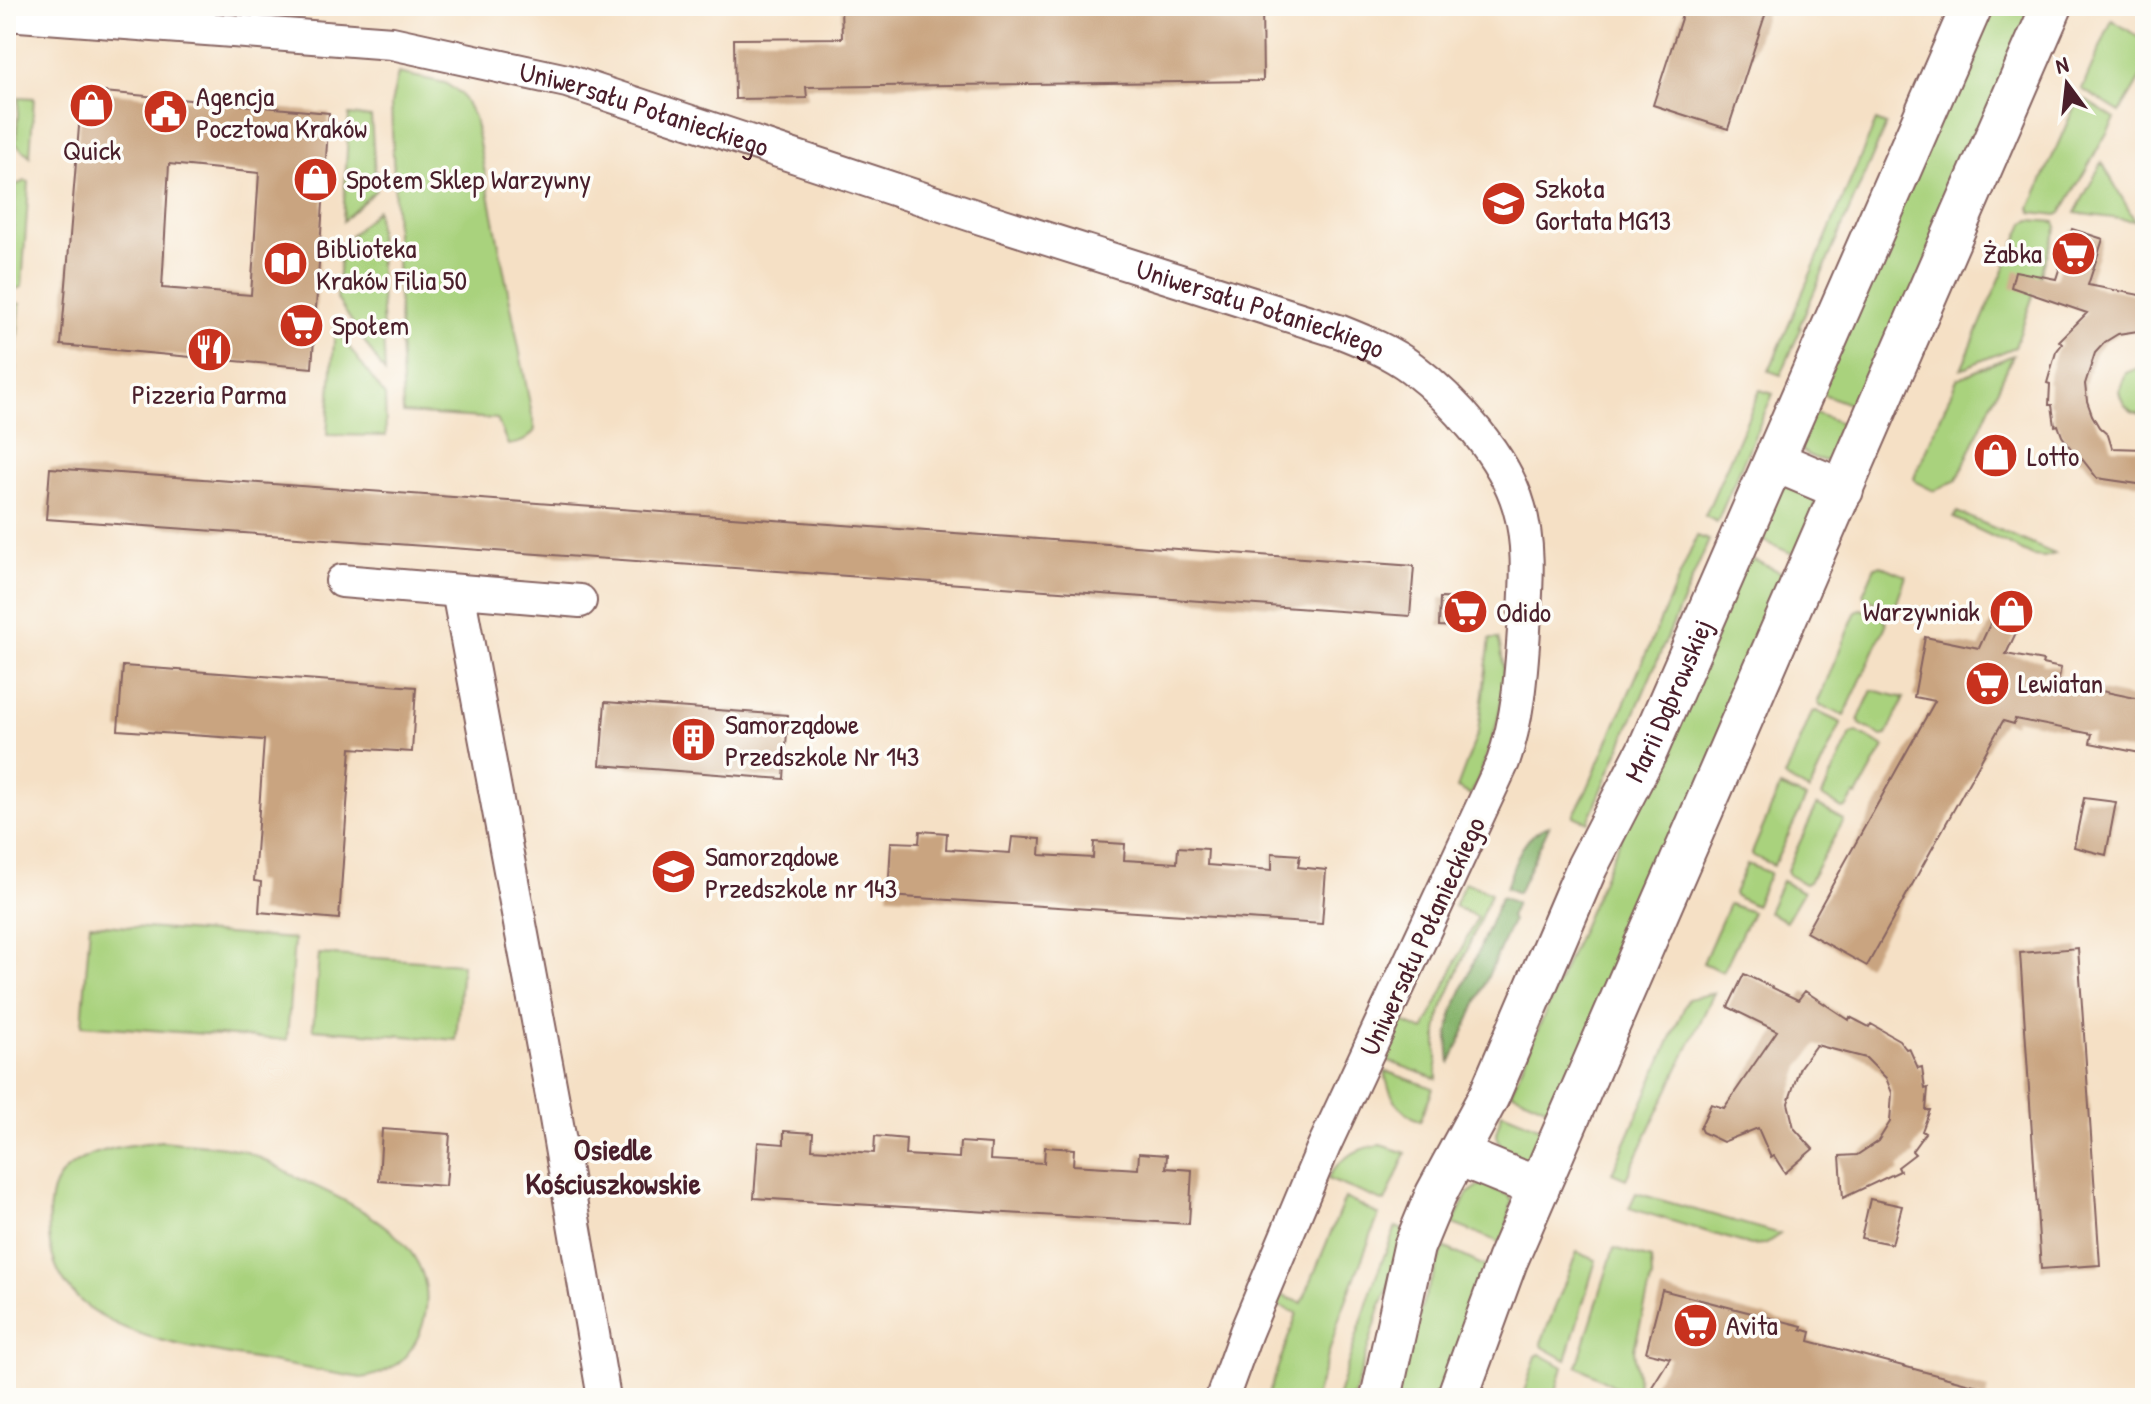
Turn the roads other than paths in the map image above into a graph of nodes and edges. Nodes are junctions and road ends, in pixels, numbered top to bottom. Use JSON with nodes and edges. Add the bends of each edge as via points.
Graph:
{"nodes":[{"id":1,"x":6,"y":6,"type":"edge"},
{"id":2,"x":1972,"y":6,"type":"edge"},
{"id":3,"x":2052,"y":6,"type":"edge"},
{"id":4,"x":6,"y":16,"type":"edge"},
{"id":5,"x":1774,"y":461,"type":"junction"},
{"id":6,"x":1843,"y":490,"type":"junction"},
{"id":7,"x":342,"y":581,"type":"dead end"},
{"id":8,"x":458,"y":591,"type":"junction"},
{"id":9,"x":580,"y":601,"type":"dead end"},
{"id":10,"x":1458,"y":1155,"type":"junction"},
{"id":11,"x":1539,"y":1188,"type":"junction"},
{"id":12,"x":604,"y":1398,"type":"edge"},
{"id":13,"x":1222,"y":1398,"type":"edge"},
{"id":14,"x":1381,"y":1398,"type":"edge"},
{"id":15,"x":1457,"y":1398,"type":"edge"}],
"edges":[{"from":1,"to":4,"type":"street"},
{"from":2,"to":5,"type":"street","name":"Marii Dąbrowskiej"},
{"from":3,"to":6,"type":"street"},
{"from":4,"to":13,"type":"street","name":"Uniwersału Połanieckiego","via":[[392,43],[567,81],[1341,332],[1403,362],[1450,402],[1500,467],[1523,525],[1526,587],[1512,731],[1503,762],[1324,1146]]},
{"from":5,"to":6,"type":"street"},
{"from":5,"to":10,"type":"street","name":"Marii Dąbrowskiej","via":[[1648,749],[1587,867],[1489,1096]]},
{"from":6,"to":11,"type":"street"},
{"from":7,"to":8,"type":"street"},
{"from":8,"to":9,"type":"street"},
{"from":8,"to":12,"type":"street"},
{"from":10,"to":11,"type":"street"},
{"from":10,"to":14,"type":"street","name":"Marii Dąbrowskiej","via":[[1414,1247]]},
{"from":11,"to":15,"type":"street"}]}
